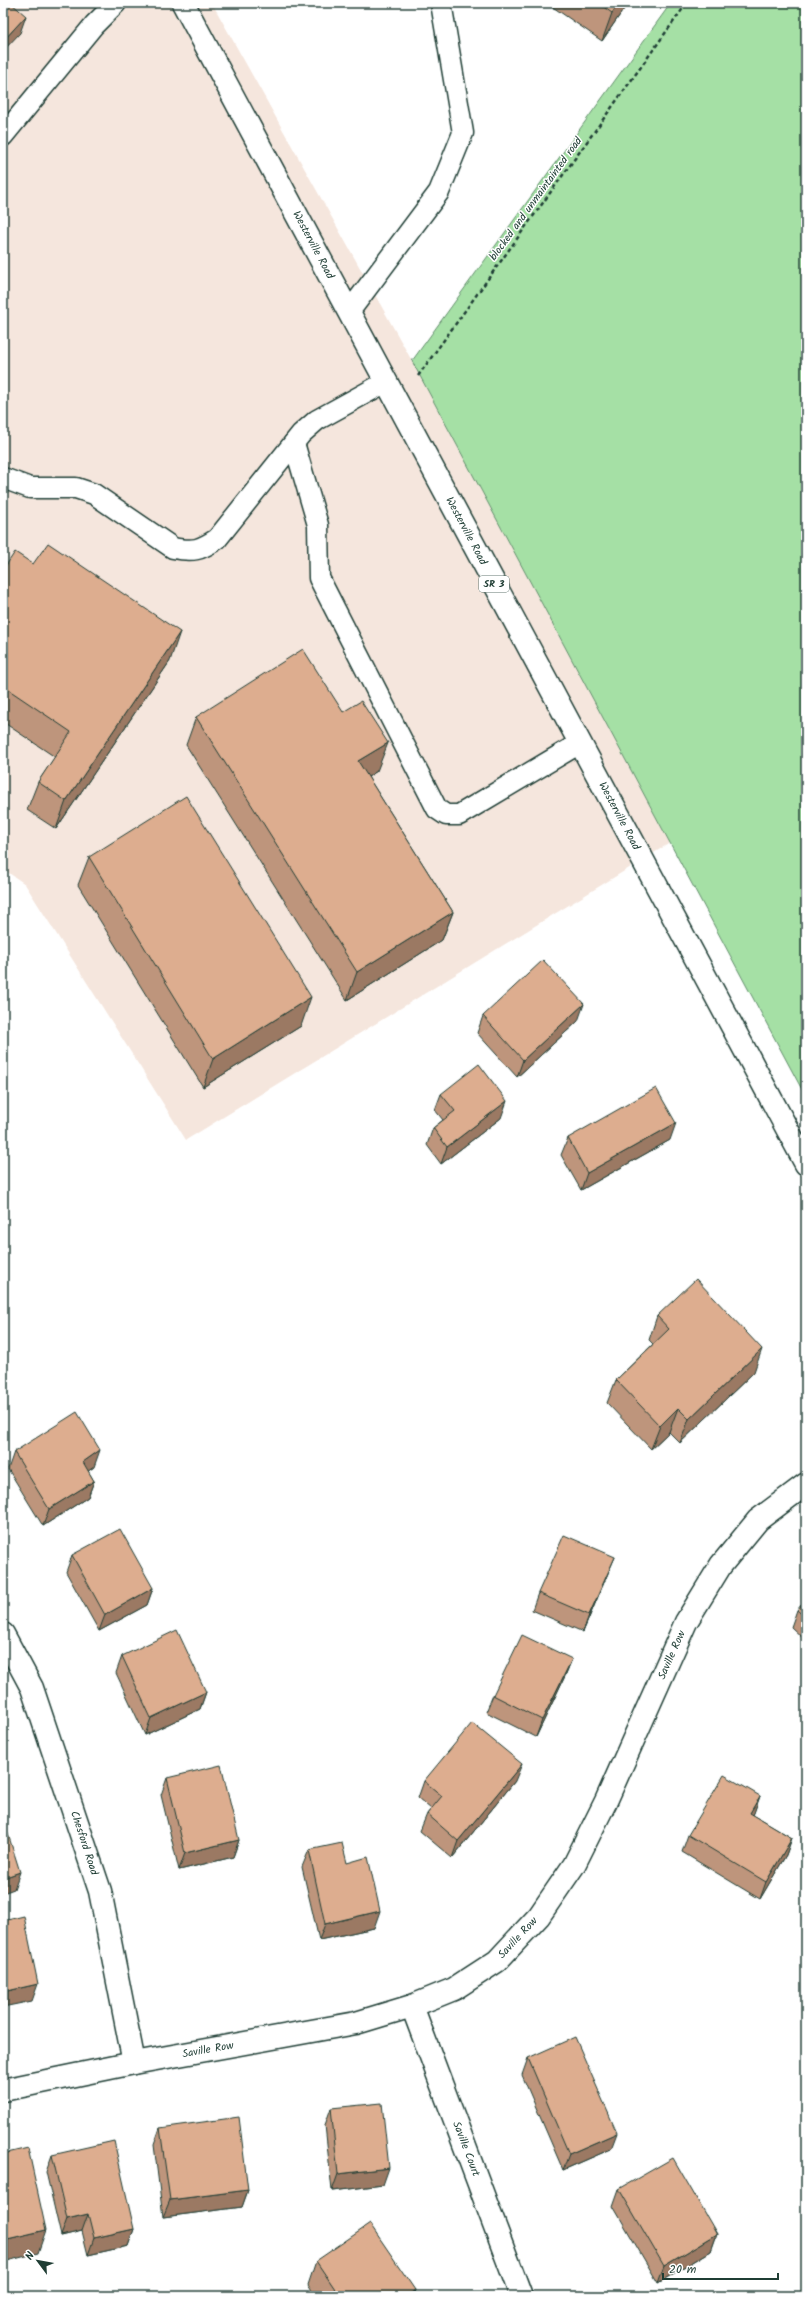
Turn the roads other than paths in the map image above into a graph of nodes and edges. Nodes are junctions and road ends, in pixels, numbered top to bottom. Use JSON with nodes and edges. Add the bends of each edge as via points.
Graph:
{"nodes":[{"id":1,"x":116,"y":3,"type":"edge"},
{"id":2,"x":183,"y":3,"type":"edge"},
{"id":3,"x":441,"y":3,"type":"edge"},
{"id":4,"x":3,"y":136,"type":"edge"},
{"id":5,"x":349,"y":312,"type":"junction"},
{"id":6,"x":386,"y":382,"type":"junction"},
{"id":7,"x":294,"y":443,"type":"junction"},
{"id":8,"x":3,"y":478,"type":"edge"},
{"id":9,"x":580,"y":744,"type":"junction"},
{"id":10,"x":806,"y":1164,"type":"edge"},
{"id":11,"x":806,"y":1484,"type":"edge"},
{"id":12,"x":3,"y":1634,"type":"edge"},
{"id":13,"x":412,"y":2006,"type":"junction"},
{"id":14,"x":134,"y":2063,"type":"junction"},
{"id":15,"x":3,"y":2090,"type":"edge"},
{"id":16,"x":520,"y":2293,"type":"dead end"}],
"edges":[{"from":1,"to":4,"type":"lane","via":[[80,42]]},
{"from":2,"to":5,"type":"street","name":"Westerville Road","number":"SR 3"},
{"from":3,"to":5,"type":"lane","via":[[463,133],[439,192]]},
{"from":5,"to":6,"type":"street","name":"Westerville Road","number":"SR 3"},
{"from":6,"to":7,"type":"lane","via":[[317,420]]},
{"from":6,"to":9,"type":"street","name":"Westerville Road","number":"SR 3"},
{"from":7,"to":8,"type":"lane","via":[[217,539],[201,550],[173,548],[161,542],[94,494],[76,488],[30,488]]},
{"from":7,"to":9,"type":"lane","via":[[318,525],[319,578],[437,808],[446,815],[459,814]]},
{"from":9,"to":10,"type":"street","name":"Westerville Road","number":"SR 3"},
{"from":11,"to":13,"type":"street","name":"Saville Row","via":[[758,1520],[721,1565],[686,1622],[606,1801],[574,1865],[538,1916],[497,1961],[454,1988]]},
{"from":12,"to":14,"type":"street","name":"Chesford Road","via":[[32,1688],[100,1891]]},
{"from":13,"to":14,"type":"street","name":"Saville Row","via":[[356,2023]]},
{"from":13,"to":16,"type":"street","name":"Saville Court"},
{"from":14,"to":15,"type":"street","name":"Saville Row"}]}
